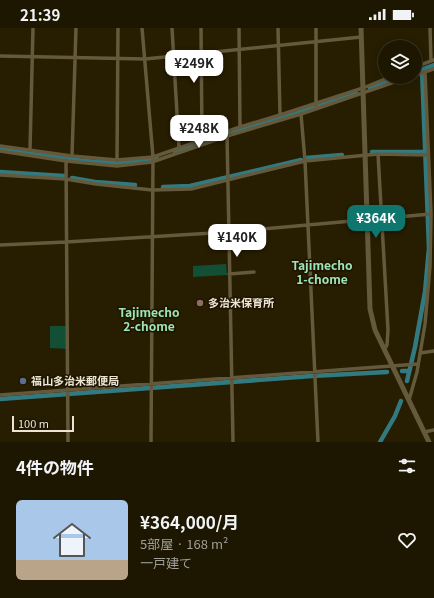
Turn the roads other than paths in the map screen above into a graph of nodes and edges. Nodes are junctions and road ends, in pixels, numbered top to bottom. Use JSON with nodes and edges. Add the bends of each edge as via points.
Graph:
{"nodes":[{"id":1,"x":33,"y":28,"type":"edge"},
{"id":2,"x":76,"y":28,"type":"edge"},
{"id":3,"x":118,"y":28,"type":"edge"},
{"id":4,"x":142,"y":28,"type":"edge"},
{"id":5,"x":172,"y":28,"type":"edge"},
{"id":6,"x":201,"y":28,"type":"edge"},
{"id":7,"x":239,"y":28,"type":"edge"},
{"id":8,"x":278,"y":28,"type":"edge"},
{"id":9,"x":316,"y":28,"type":"edge"},
{"id":10,"x":361,"y":28,"type":"edge"},
{"id":11,"x":430,"y":28,"type":"edge"},
{"id":12,"x":361,"y":37,"type":"junction"},
{"id":13,"x":316,"y":41,"type":"junction"},
{"id":14,"x":279,"y":45,"type":"junction"},
{"id":15,"x":239,"y":49,"type":"junction"},
{"id":16,"x":201,"y":53,"type":"junction"},
{"id":17,"x":0,"y":56,"type":"edge"},
{"id":18,"x":33,"y":56,"type":"junction"},
{"id":19,"x":173,"y":56,"type":"junction"},
{"id":20,"x":75,"y":58,"type":"junction"},
{"id":21,"x":118,"y":59,"type":"junction"},
{"id":22,"x":145,"y":59,"type":"junction"},
{"id":23,"x":433,"y":61,"type":"edge"},
{"id":24,"x":422,"y":65,"type":"edge"},
{"id":25,"x":434,"y":69,"type":"edge"},
{"id":26,"x":424,"y":72,"type":"joint"},
{"id":27,"x":378,"y":83,"type":"edge"},
{"id":28,"x":384,"y":84,"type":"edge"},
{"id":29,"x":363,"y":90,"type":"junction"},
{"id":30,"x":316,"y":106,"type":"junction"},
{"id":31,"x":301,"y":114,"type":"junction"},
{"id":32,"x":280,"y":115,"type":"junction"},
{"id":33,"x":240,"y":126,"type":"junction"},
{"id":34,"x":227,"y":134,"type":"junction"},
{"id":35,"x":202,"y":139,"type":"junction"},
{"id":36,"x":0,"y":146,"type":"edge"},
{"id":37,"x":178,"y":148,"type":"junction"},
{"id":38,"x":30,"y":150,"type":"junction"},
{"id":39,"x":0,"y":151,"type":"edge"},
{"id":40,"x":378,"y":154,"type":"junction"},
{"id":41,"x":365,"y":155,"type":"junction"},
{"id":42,"x":427,"y":155,"type":"junction"},
{"id":43,"x":72,"y":156,"type":"junction"},
{"id":44,"x":66,"y":158,"type":"junction"},
{"id":45,"x":152,"y":160,"type":"junction"},
{"id":46,"x":304,"y":161,"type":"junction"},
{"id":47,"x":117,"y":163,"type":"junction"},
{"id":48,"x":0,"y":175,"type":"edge"},
{"id":49,"x":66,"y":179,"type":"junction"},
{"id":50,"x":228,"y":180,"type":"junction"},
{"id":51,"x":432,"y":186,"type":"edge"},
{"id":52,"x":152,"y":190,"type":"junction"},
{"id":53,"x":429,"y":214,"type":"junction"},
{"id":54,"x":381,"y":218,"type":"junction"},
{"id":55,"x":367,"y":220,"type":"junction"},
{"id":56,"x":307,"y":225,"type":"junction"},
{"id":57,"x":229,"y":232,"type":"junction"},
{"id":58,"x":153,"y":237,"type":"junction"},
{"id":59,"x":66,"y":242,"type":"junction"},
{"id":60,"x":0,"y":245,"type":"edge"},
{"id":61,"x":432,"y":266,"type":"edge"},
{"id":62,"x":254,"y":272,"type":"dead end"},
{"id":63,"x":229,"y":274,"type":"junction"},
{"id":64,"x":384,"y":350,"type":"junction"},
{"id":65,"x":434,"y":351,"type":"edge"},
{"id":66,"x":420,"y":353,"type":"junction"},
{"id":67,"x":418,"y":364,"type":"junction"},
{"id":68,"x":392,"y":366,"type":"junction"},
{"id":69,"x":314,"y":374,"type":"junction"},
{"id":70,"x":231,"y":380,"type":"junction"},
{"id":71,"x":151,"y":387,"type":"junction"},
{"id":72,"x":68,"y":393,"type":"junction"},
{"id":73,"x":0,"y":395,"type":"edge"},
{"id":74,"x":409,"y":400,"type":"junction"},
{"id":75,"x":434,"y":430,"type":"edge"},
{"id":76,"x":424,"y":432,"type":"junction"},
{"id":77,"x":68,"y":442,"type":"edge"},
{"id":78,"x":151,"y":442,"type":"edge"},
{"id":79,"x":233,"y":442,"type":"edge"},
{"id":80,"x":318,"y":442,"type":"edge"},
{"id":81,"x":429,"y":442,"type":"edge"}],
"edges":[{"from":1,"to":18,"type":"street"},
{"from":2,"to":20,"type":"street"},
{"from":3,"to":21,"type":"street"},
{"from":4,"to":22,"type":"street"},
{"from":5,"to":19,"type":"street"},
{"from":6,"to":16,"type":"street"},
{"from":7,"to":15,"type":"street"},
{"from":8,"to":14,"type":"street"},
{"from":9,"to":13,"type":"street"},
{"from":10,"to":12,"type":"street"},
{"from":11,"to":23,"type":"street"},
{"from":12,"to":13,"type":"street"},
{"from":12,"to":29,"type":"street"},
{"from":13,"to":14,"type":"street"},
{"from":13,"to":30,"type":"street"},
{"from":14,"to":15,"type":"street"},
{"from":14,"to":32,"type":"street"},
{"from":15,"to":16,"type":"street"},
{"from":15,"to":33,"type":"street"},
{"from":16,"to":19,"type":"street"},
{"from":16,"to":35,"type":"street"},
{"from":17,"to":18,"type":"street"},
{"from":18,"to":20,"type":"street"},
{"from":18,"to":38,"type":"street"},
{"from":19,"to":22,"type":"street"},
{"from":19,"to":37,"type":"street"},
{"from":20,"to":21,"type":"street"},
{"from":20,"to":43,"type":"street"},
{"from":21,"to":22,"type":"street"},
{"from":21,"to":47,"type":"street"},
{"from":22,"to":45,"type":"street"},
{"from":23,"to":24,"type":"street"},
{"from":25,"to":26,"type":"street"},
{"from":26,"to":42,"type":"street"},
{"from":27,"to":29,"type":"street"},
{"from":28,"to":29,"type":"street"},
{"from":29,"to":30,"type":"street"},
{"from":29,"to":41,"type":"street"},
{"from":30,"to":31,"type":"street"},
{"from":30,"to":32,"type":"street"},
{"from":31,"to":34,"type":"street"},
{"from":31,"to":46,"type":"street"},
{"from":32,"to":33,"type":"street"},
{"from":33,"to":34,"type":"street"},
{"from":34,"to":35,"type":"street"},
{"from":34,"to":45,"type":"street"},
{"from":34,"to":50,"type":"street"},
{"from":35,"to":37,"type":"street"},
{"from":36,"to":38,"type":"street"},
{"from":37,"to":45,"type":"street"},
{"from":38,"to":44,"type":"street"},
{"from":39,"to":44,"type":"street"},
{"from":40,"to":41,"type":"street"},
{"from":40,"to":42,"type":"street"},
{"from":40,"to":54,"type":"street"},
{"from":41,"to":46,"type":"street"},
{"from":41,"to":55,"type":"street"},
{"from":42,"to":51,"type":"street"},
{"from":43,"to":44,"type":"street"},
{"from":43,"to":47,"type":"street"},
{"from":44,"to":47,"type":"street"},
{"from":44,"to":49,"type":"street"},
{"from":45,"to":47,"type":"street"},
{"from":45,"to":52,"type":"street"},
{"from":46,"to":50,"type":"street"},
{"from":46,"to":56,"type":"street"},
{"from":48,"to":49,"type":"street"},
{"from":49,"to":52,"type":"street"},
{"from":49,"to":59,"type":"street"},
{"from":50,"to":52,"type":"street","via":[[191,189]]},
{"from":50,"to":57,"type":"street"},
{"from":51,"to":53,"type":"street"},
{"from":52,"to":58,"type":"street"},
{"from":53,"to":54,"type":"street"},
{"from":53,"to":61,"type":"street"},
{"from":54,"to":55,"type":"street"},
{"from":54,"to":64,"type":"street","via":[[388,330]]},
{"from":55,"to":56,"type":"street"},
{"from":55,"to":64,"type":"street","via":[[370,309],[375,330]]},
{"from":56,"to":57,"type":"street"},
{"from":56,"to":69,"type":"street"},
{"from":57,"to":58,"type":"street"},
{"from":57,"to":63,"type":"street"},
{"from":58,"to":59,"type":"street"},
{"from":58,"to":71,"type":"street"},
{"from":59,"to":60,"type":"street"},
{"from":59,"to":72,"type":"street"},
{"from":61,"to":66,"type":"street"},
{"from":62,"to":63,"type":"street"},
{"from":63,"to":70,"type":"street"},
{"from":64,"to":68,"type":"street"},
{"from":65,"to":66,"type":"street"},
{"from":66,"to":67,"type":"street"},
{"from":67,"to":68,"type":"street"},
{"from":67,"to":74,"type":"street"},
{"from":68,"to":69,"type":"street"},
{"from":68,"to":74,"type":"street"},
{"from":69,"to":70,"type":"street"},
{"from":69,"to":80,"type":"street"},
{"from":70,"to":71,"type":"street"},
{"from":70,"to":79,"type":"street"},
{"from":71,"to":72,"type":"street"},
{"from":71,"to":78,"type":"street"},
{"from":72,"to":73,"type":"street"},
{"from":72,"to":77,"type":"street"},
{"from":74,"to":76,"type":"street"},
{"from":75,"to":76,"type":"street"},
{"from":76,"to":81,"type":"street"}]}
